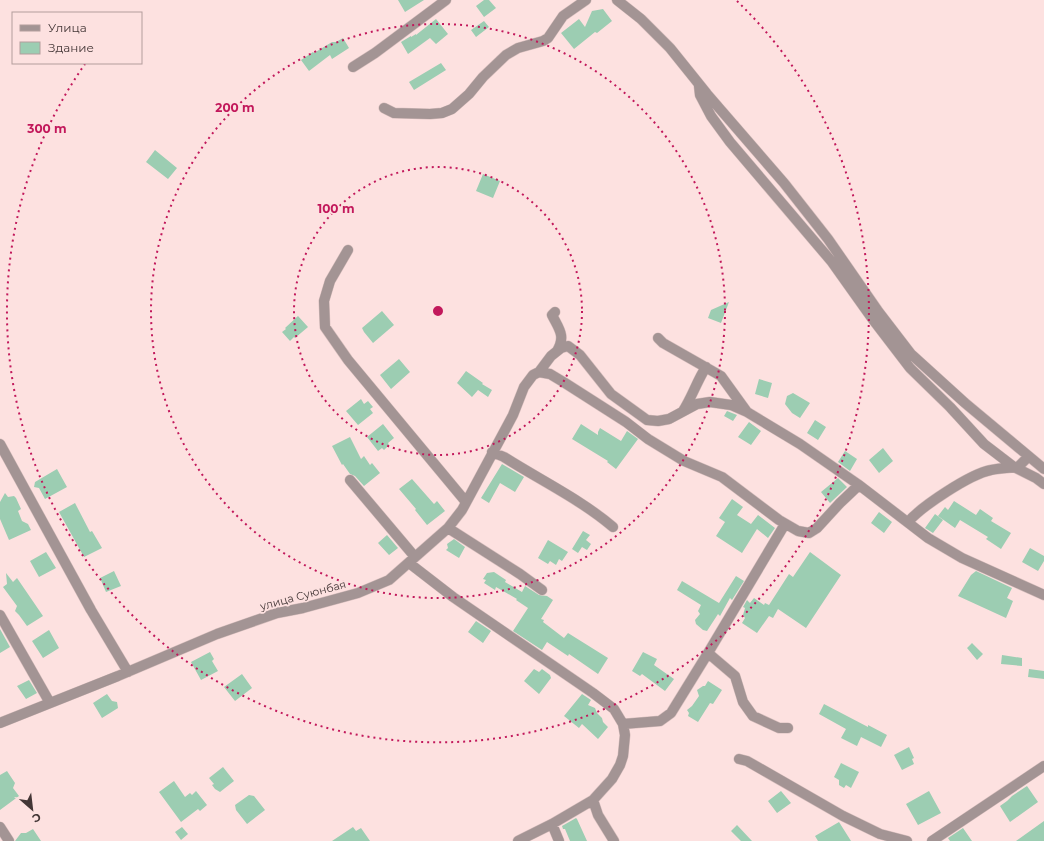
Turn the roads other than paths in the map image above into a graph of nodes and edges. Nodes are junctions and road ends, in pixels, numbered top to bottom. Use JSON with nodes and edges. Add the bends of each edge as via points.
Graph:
{"nodes":[{"id":1,"x":446,"y":0,"type":"edge"},
{"id":2,"x":586,"y":0,"type":"edge"},
{"id":3,"x":617,"y":0,"type":"edge"},
{"id":4,"x":353,"y":67,"type":"dead end"},
{"id":5,"x":699,"y":84,"type":"junction"},
{"id":6,"x":384,"y":108,"type":"dead end"},
{"id":7,"x":348,"y":250,"type":"dead end"},
{"id":8,"x":555,"y":312,"type":"dead end"},
{"id":9,"x":658,"y":338,"type":"dead end"},
{"id":10,"x":557,"y":351,"type":"junction"},
{"id":11,"x":706,"y":367,"type":"junction"},
{"id":12,"x":539,"y":372,"type":"junction"},
{"id":13,"x":682,"y":412,"type":"junction"},
{"id":14,"x":747,"y":412,"type":"junction"},
{"id":15,"x":0,"y":444,"type":"edge"},
{"id":16,"x":492,"y":452,"type":"junction"},
{"id":17,"x":1028,"y":457,"type":"junction"},
{"id":18,"x":1014,"y":467,"type":"junction"},
{"id":19,"x":1044,"y":469,"type":"edge"},
{"id":20,"x":350,"y":480,"type":"dead end"},
{"id":21,"x":1044,"y":484,"type":"edge"},
{"id":22,"x":860,"y":485,"type":"junction"},
{"id":23,"x":466,"y":502,"type":"junction"},
{"id":24,"x":908,"y":522,"type":"junction"},
{"id":25,"x":785,"y":524,"type":"junction"},
{"id":26,"x":613,"y":526,"type":"dead end"},
{"id":27,"x":448,"y":528,"type":"junction"},
{"id":28,"x":412,"y":560,"type":"junction"},
{"id":29,"x":542,"y":590,"type":"dead end"},
{"id":30,"x":1044,"y":595,"type":"edge"},
{"id":31,"x":0,"y":614,"type":"edge"},
{"id":32,"x":708,"y":653,"type":"junction"},
{"id":33,"x":128,"y":672,"type":"junction"},
{"id":34,"x":50,"y":703,"type":"junction"},
{"id":35,"x":0,"y":723,"type":"edge"},
{"id":36,"x":624,"y":724,"type":"junction"},
{"id":37,"x":788,"y":728,"type":"dead end"},
{"id":38,"x":739,"y":759,"type":"dead end"},
{"id":39,"x":1044,"y":766,"type":"edge"},
{"id":40,"x":593,"y":800,"type":"junction"},
{"id":41,"x":552,"y":824,"type":"junction"},
{"id":42,"x":0,"y":827,"type":"edge"},
{"id":43,"x":9,"y":841,"type":"edge"},
{"id":44,"x":518,"y":841,"type":"edge"},
{"id":45,"x":559,"y":841,"type":"edge"},
{"id":46,"x":614,"y":841,"type":"edge"},
{"id":47,"x":907,"y":841,"type":"edge"},
{"id":48,"x":932,"y":841,"type":"edge"}],
"edges":[{"from":1,"to":4,"type":"street"},
{"from":2,"to":6,"type":"street","via":[[563,16],[548,38],[506,55],[452,109],[430,114],[394,113]]},
{"from":3,"to":5,"type":"street","via":[[661,39]]},
{"from":5,"to":17,"type":"street","via":[[806,210],[911,354]]},
{"from":5,"to":18,"type":"street","via":[[700,95],[710,116],[832,262],[910,368],[984,444]]},
{"from":7,"to":23,"type":"street","via":[[330,281],[326,294],[325,327],[348,360]]},
{"from":8,"to":10,"type":"street","via":[[552,315],[560,329],[562,341]]},
{"from":9,"to":11,"type":"street"},
{"from":10,"to":12,"type":"street","via":[[544,363]]},
{"from":10,"to":13,"type":"street","via":[[568,346],[574,350],[612,394],[647,420],[669,419]]},
{"from":11,"to":13,"type":"street","via":[[691,400]]},
{"from":11,"to":14,"type":"street","via":[[720,376]]},
{"from":12,"to":16,"type":"street","name":"улица Суюнбая","via":[[533,375],[524,387],[513,415]]},
{"from":12,"to":25,"type":"street","via":[[550,374],[565,383],[678,458],[722,477]]},
{"from":13,"to":14,"type":"street","via":[[697,404],[710,402]]},
{"from":14,"to":22,"type":"street"},
{"from":15,"to":33,"type":"street"},
{"from":16,"to":23,"type":"street","name":"улица Суюнбая"},
{"from":16,"to":26,"type":"street","via":[[578,502]]},
{"from":17,"to":18,"type":"street","via":[[1018,467]]},
{"from":17,"to":19,"type":"street"},
{"from":18,"to":21,"type":"street"},
{"from":18,"to":24,"type":"street","via":[[976,474]]},
{"from":20,"to":28,"type":"street"},
{"from":22,"to":24,"type":"street"},
{"from":22,"to":25,"type":"street","via":[[817,528],[808,533]]},
{"from":23,"to":27,"type":"street","name":"улица Суюнбая"},
{"from":24,"to":30,"type":"street","via":[[928,538],[962,558]]},
{"from":25,"to":32,"type":"street"},
{"from":27,"to":28,"type":"street","name":"улица Суюнбая"},
{"from":27,"to":29,"type":"street"},
{"from":28,"to":33,"type":"street","name":"улица Суюнбая","via":[[390,580],[358,593],[277,613],[217,634]]},
{"from":28,"to":36,"type":"street","via":[[453,597],[614,709]]},
{"from":31,"to":34,"type":"street"},
{"from":32,"to":36,"type":"street","via":[[671,713],[660,721]]},
{"from":32,"to":37,"type":"street","via":[[735,676],[743,702],[753,716],[779,728]]},
{"from":33,"to":34,"type":"street","name":"улица Суюнбая"},
{"from":34,"to":35,"type":"street","name":"улица Суюнбая"},
{"from":36,"to":40,"type":"street","via":[[624,749],[620,765],[612,779]]},
{"from":38,"to":47,"type":"street","via":[[843,816],[880,834]]},
{"from":39,"to":48,"type":"street"},
{"from":40,"to":41,"type":"street"},
{"from":40,"to":46,"type":"street","via":[[598,815]]},
{"from":41,"to":44,"type":"street"},
{"from":41,"to":45,"type":"street"},
{"from":42,"to":43,"type":"street"}]}
